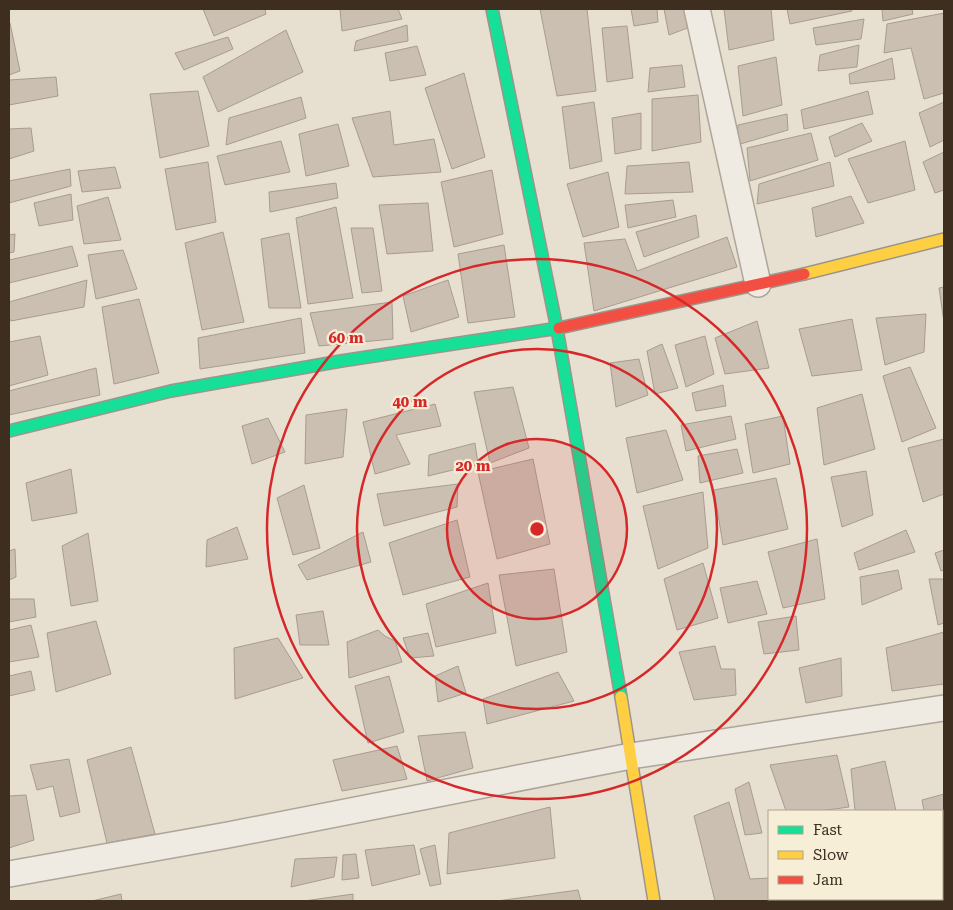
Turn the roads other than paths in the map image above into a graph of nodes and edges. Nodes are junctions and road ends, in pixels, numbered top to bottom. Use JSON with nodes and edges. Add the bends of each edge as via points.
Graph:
{"nodes":[{"id":1,"x":492,"y":9,"type":"edge"},
{"id":2,"x":697,"y":9,"type":"edge"},
{"id":3,"x":944,"y":239,"type":"edge"},
{"id":4,"x":758,"y":284,"type":"junction"},
{"id":5,"x":557,"y":329,"type":"junction"},
{"id":6,"x":9,"y":431,"type":"edge"},
{"id":7,"x":944,"y":708,"type":"edge"},
{"id":8,"x":632,"y":756,"type":"junction"},
{"id":9,"x":9,"y":874,"type":"edge"},
{"id":10,"x":654,"y":901,"type":"edge"}],
"edges":[{"from":1,"to":5,"type":"street"},
{"from":2,"to":4,"type":"street"},
{"from":3,"to":4,"type":"street"},
{"from":4,"to":5,"type":"street"},
{"from":5,"to":6,"type":"street","via":[[341,361],[171,391]]},
{"from":5,"to":8,"type":"street"},
{"from":7,"to":8,"type":"street"},
{"from":8,"to":9,"type":"street"},
{"from":8,"to":10,"type":"street"}]}
